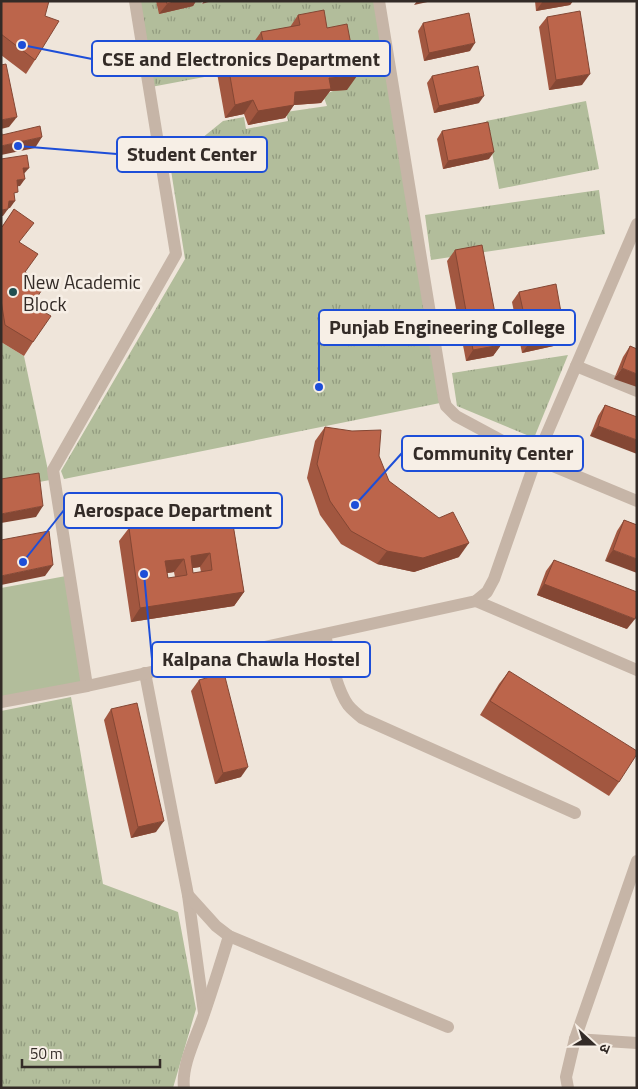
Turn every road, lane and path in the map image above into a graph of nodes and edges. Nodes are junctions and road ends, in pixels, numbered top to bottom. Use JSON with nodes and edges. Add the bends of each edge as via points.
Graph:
{"nodes":[{"id":1,"x":135,"y":1,"type":"edge"},
{"id":2,"x":379,"y":1,"type":"edge"},
{"id":3,"x":636,"y":230,"type":"edge"},
{"id":4,"x":576,"y":366,"type":"junction"},
{"id":5,"x":637,"y":392,"type":"edge"},
{"id":6,"x":536,"y":459,"type":"junction"},
{"id":7,"x":637,"y":501,"type":"edge"},
{"id":8,"x":476,"y":601,"type":"junction"},
{"id":9,"x":325,"y":635,"type":"junction"},
{"id":10,"x":637,"y":670,"type":"edge"},
{"id":11,"x":145,"y":673,"type":"junction"},
{"id":12,"x":87,"y":686,"type":"junction"},
{"id":13,"x":1,"y":702,"type":"edge"},
{"id":14,"x":575,"y":812,"type":"dead end"},
{"id":15,"x":637,"y":861,"type":"edge"},
{"id":16,"x":188,"y":895,"type":"junction"},
{"id":17,"x":229,"y":936,"type":"junction"},
{"id":18,"x":204,"y":1013,"type":"junction"},
{"id":19,"x":448,"y":1027,"type":"dead end"},
{"id":20,"x":575,"y":1039,"type":"junction"},
{"id":21,"x":637,"y":1043,"type":"edge"},
{"id":22,"x":184,"y":1088,"type":"edge"},
{"id":23,"x":568,"y":1088,"type":"edge"}],
"edges":[{"from":1,"to":12,"type":"street","via":[[176,254],[53,470]]},
{"from":2,"to":6,"type":"street","via":[[446,406],[456,416]]},
{"from":3,"to":4,"type":"street"},
{"from":4,"to":5,"type":"street"},
{"from":4,"to":6,"type":"street"},
{"from":6,"to":7,"type":"street"},
{"from":6,"to":8,"type":"street","via":[[494,579]]},
{"from":8,"to":9,"type":"street"},
{"from":8,"to":10,"type":"street"},
{"from":9,"to":11,"type":"street"},
{"from":9,"to":14,"type":"street","via":[[341,692],[362,718]]},
{"from":11,"to":12,"type":"street"},
{"from":11,"to":16,"type":"street"},
{"from":12,"to":13,"type":"street"},
{"from":15,"to":20,"type":"street"},
{"from":16,"to":17,"type":"street"},
{"from":16,"to":18,"type":"street"},
{"from":17,"to":18,"type":"street"},
{"from":17,"to":19,"type":"street"},
{"from":18,"to":22,"type":"street","via":[[185,1068]]},
{"from":20,"to":21,"type":"street"},
{"from":20,"to":23,"type":"street","via":[[566,1077]]}]}
